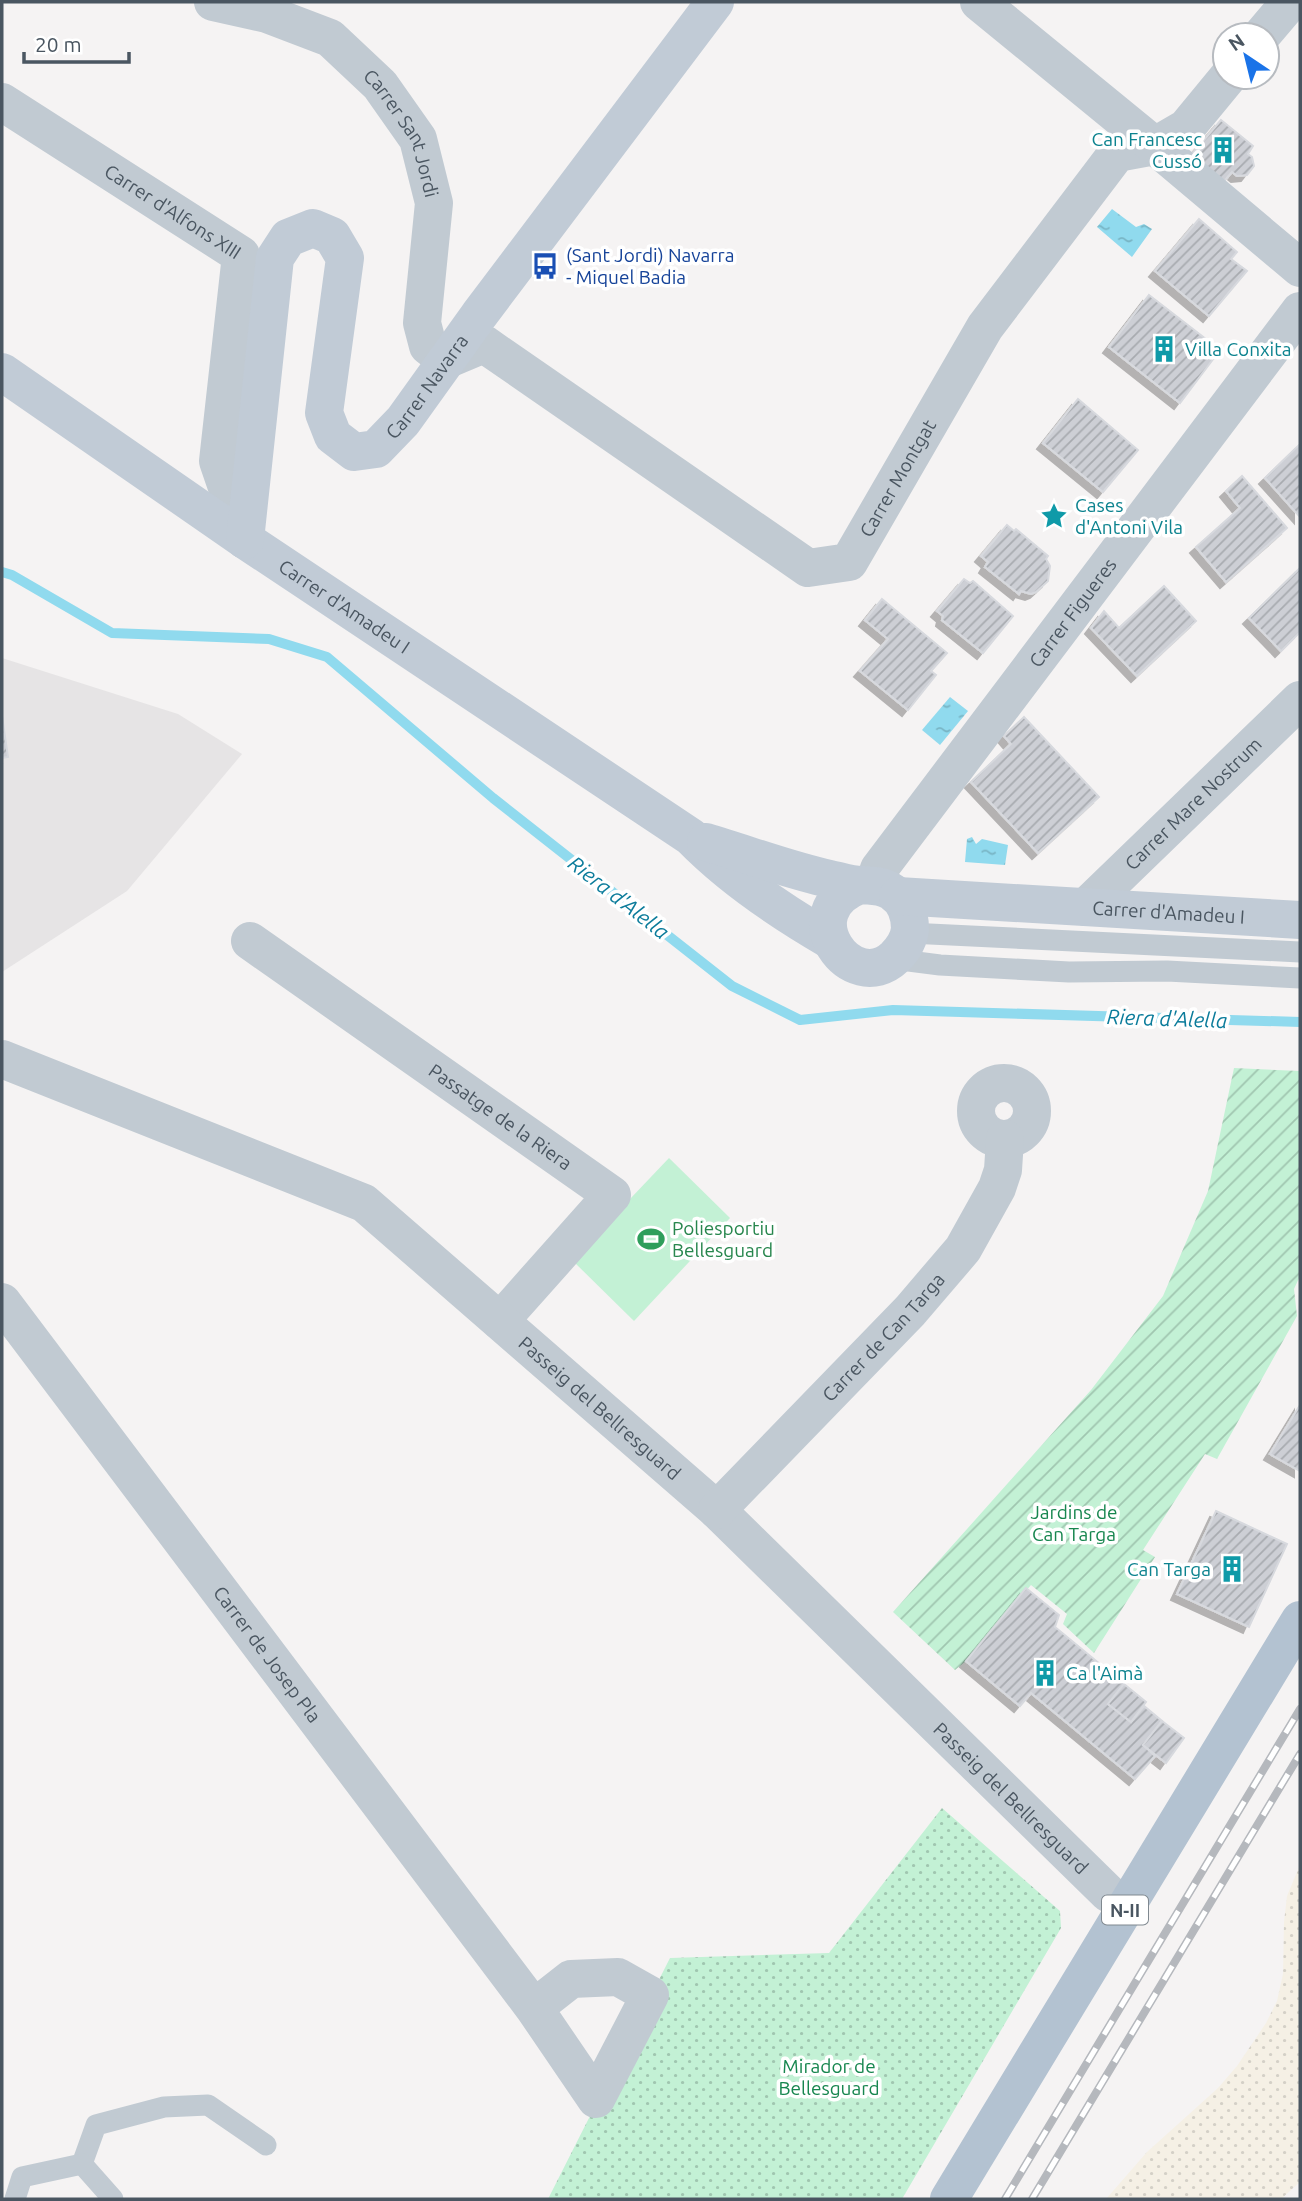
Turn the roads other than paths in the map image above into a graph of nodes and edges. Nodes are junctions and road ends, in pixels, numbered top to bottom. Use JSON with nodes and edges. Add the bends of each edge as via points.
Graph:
{"nodes":[{"id":1,"x":213,"y":2,"type":"edge"},
{"id":2,"x":715,"y":2,"type":"edge"},
{"id":3,"x":979,"y":2,"type":"edge"},
{"id":4,"x":1290,"y":2,"type":"edge"},
{"id":5,"x":1274,"y":21,"type":"edge"},
{"id":6,"x":1216,"y":91,"type":"edge"},
{"id":7,"x":2,"y":102,"type":"edge"},
{"id":8,"x":1155,"y":146,"type":"junction"},
{"id":9,"x":1300,"y":268,"type":"edge"},
{"id":10,"x":1300,"y":311,"type":"edge"},
{"id":11,"x":466,"y":345,"type":"junction"},
{"id":12,"x":2,"y":372,"type":"edge"},
{"id":13,"x":245,"y":540,"type":"junction"},
{"id":14,"x":1300,"y":700,"type":"edge"},
{"id":15,"x":691,"y":837,"type":"junction"},
{"id":16,"x":1086,"y":907,"type":"junction"},
{"id":17,"x":891,"y":913,"type":"junction"},
{"id":18,"x":1300,"y":920,"type":"edge"},
{"id":19,"x":830,"y":940,"type":"junction"},
{"id":20,"x":250,"y":941,"type":"dead end"},
{"id":21,"x":1300,"y":952,"type":"edge"},
{"id":22,"x":1300,"y":978,"type":"edge"},
{"id":23,"x":2,"y":1059,"type":"edge"},
{"id":24,"x":1005,"y":1139,"type":"dead end"},
{"id":25,"x":2,"y":1302,"type":"edge"},
{"id":26,"x":500,"y":1321,"type":"junction"},
{"id":27,"x":717,"y":1510,"type":"junction"},
{"id":28,"x":1300,"y":1620,"type":"edge"},
{"id":29,"x":1108,"y":1893,"type":"dead end"},
{"id":30,"x":534,"y":2008,"type":"dead end"},
{"id":31,"x":266,"y":2145,"type":"dead end"},
{"id":32,"x":82,"y":2164,"type":"junction"},
{"id":33,"x":15,"y":2199,"type":"edge"},
{"id":34,"x":113,"y":2199,"type":"edge"},
{"id":35,"x":950,"y":2199,"type":"edge"}],
"edges":[{"from":1,"to":11,"type":"street","name":"Carrer Sant Jordi","via":[[267,14],[330,38],[380,85],[418,139],[434,203],[422,323],[428,346]]},
{"from":2,"to":11,"type":"street","name":"Carrer Navarra"},
{"from":3,"to":8,"type":"street"},
{"from":4,"to":5,"type":"street"},
{"from":6,"to":8,"type":"street","name":"Carrer Montgat","via":[[1186,128]]},
{"from":7,"to":13,"type":"street","name":"Carrer d'Alfons XIII","via":[[241,255],[218,461]]},
{"from":8,"to":9,"type":"street"},
{"from":8,"to":11,"type":"street","name":"Carrer Montgat","via":[[1117,153],[985,327],[849,562],[808,568]]},
{"from":10,"to":17,"type":"street","name":"Carrer Figueres","via":[[879,869]]},
{"from":11,"to":13,"type":"street","name":"Carrer Navarra","via":[[376,449],[354,452],[333,436],[324,413],[345,258],[332,236],[313,228],[288,237],[275,258]]},
{"from":12,"to":13,"type":"street","name":"Carrer d'Amadeu I"},
{"from":13,"to":15,"type":"street","name":"Carrer d'Amadeu I"},
{"from":14,"to":16,"type":"street","name":"Carrer Mare Nostrum"},
{"from":15,"to":17,"type":"street","name":"Carrer d'Amadeu I","via":[[827,878]]},
{"from":15,"to":19,"type":"street","name":"Carrer d'Amadeu I","via":[[782,910]]},
{"from":16,"to":17,"type":"street","name":"Carrer d'Amadeu I","via":[[1037,905],[956,918]]},
{"from":16,"to":18,"type":"street","name":"Carrer d'Amadeu I"},
{"from":17,"to":19,"type":"street","via":[[847,890],[830,912]]},
{"from":17,"to":19,"type":"street","name":"Carrer d'Amadeu I","via":[[880,966],[849,962]]},
{"from":17,"to":21,"type":"lane"},
{"from":17,"to":22,"type":"lane","via":[[940,965]]},
{"from":20,"to":26,"type":"street","name":"Passatge de la Riera","via":[[612,1195]]},
{"from":23,"to":26,"type":"street","name":"Passeig del Bellresguard","via":[[364,1203]]},
{"from":24,"to":27,"type":"street","name":"Carrer de Can Targa","via":[[997,1188],[963,1249],[910,1311]]},
{"from":25,"to":30,"type":"street","name":"Carrer de Josep Pla"},
{"from":26,"to":27,"type":"street","name":"Passeig del Bellresguard"},
{"from":27,"to":29,"type":"street","name":"Passeig del Bellresguard"},
{"from":28,"to":35,"type":"main road","number":"N-II"},
{"from":31,"to":32,"type":"lane","via":[[208,2105],[163,2107],[96,2125]]},
{"from":32,"to":33,"type":"lane","via":[[22,2177]]},
{"from":32,"to":34,"type":"lane"}]}
